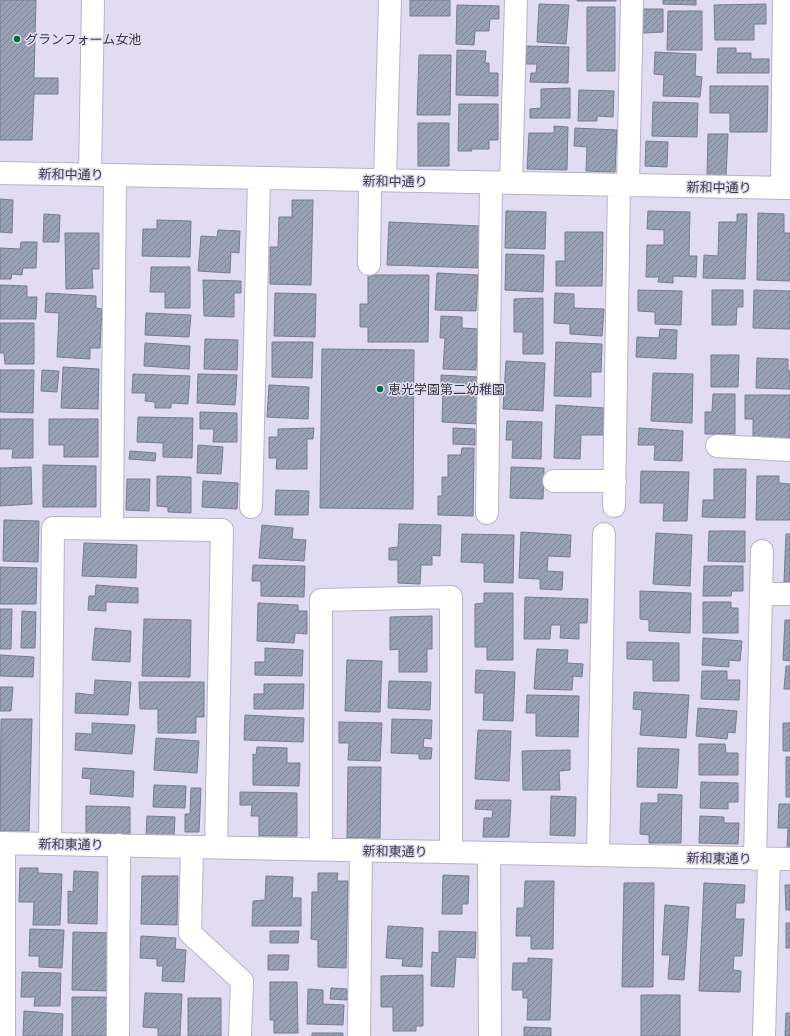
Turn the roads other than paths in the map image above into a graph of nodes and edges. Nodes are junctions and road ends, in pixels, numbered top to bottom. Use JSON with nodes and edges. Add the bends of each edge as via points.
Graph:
{"nodes":[{"id":1,"x":93,"y":0,"type":"edge"},
{"id":2,"x":390,"y":0,"type":"edge"},
{"id":3,"x":516,"y":0,"type":"edge"},
{"id":4,"x":632,"y":0,"type":"edge"},
{"id":5,"x":784,"y":0,"type":"edge"},
{"id":6,"x":0,"y":173,"type":"edge"},
{"id":7,"x":90,"y":175,"type":"junction"},
{"id":8,"x":115,"y":175,"type":"junction"},
{"id":9,"x":259,"y":178,"type":"junction"},
{"id":10,"x":377,"y":180,"type":"junction"},
{"id":11,"x":500,"y":183,"type":"junction"},
{"id":12,"x":623,"y":185,"type":"junction"},
{"id":13,"x":786,"y":188,"type":"edge"},
{"id":14,"x":369,"y":264,"type":"dead end"},
{"id":15,"x":717,"y":446,"type":"dead end"},
{"id":16,"x":790,"y":450,"type":"edge"},
{"id":17,"x":554,"y":481,"type":"dead end"},
{"id":18,"x":614,"y":481,"type":"junction"},
{"id":19,"x":614,"y":506,"type":"dead end"},
{"id":20,"x":251,"y":507,"type":"dead end"},
{"id":21,"x":487,"y":512,"type":"dead end"},
{"id":22,"x":112,"y":528,"type":"junction"},
{"id":23,"x":604,"y":534,"type":"dead end"},
{"id":24,"x":762,"y":551,"type":"dead end"},
{"id":25,"x":761,"y":594,"type":"junction"},
{"id":26,"x":790,"y":594,"type":"edge"},
{"id":27,"x":2,"y":843,"type":"edge"},
{"id":28,"x":50,"y":844,"type":"junction"},
{"id":29,"x":119,"y":845,"type":"junction"},
{"id":30,"x":192,"y":847,"type":"junction"},
{"id":31,"x":216,"y":847,"type":"junction"},
{"id":32,"x":321,"y":850,"type":"junction"},
{"id":33,"x":361,"y":850,"type":"junction"},
{"id":34,"x":451,"y":852,"type":"junction"},
{"id":35,"x":489,"y":853,"type":"junction"},
{"id":36,"x":598,"y":855,"type":"junction"},
{"id":37,"x":771,"y":859,"type":"edge"},
{"id":38,"x":4,"y":1036,"type":"edge"},
{"id":39,"x":118,"y":1036,"type":"edge"},
{"id":40,"x":240,"y":1036,"type":"edge"},
{"id":41,"x":360,"y":1036,"type":"edge"},
{"id":42,"x":490,"y":1036,"type":"edge"},
{"id":43,"x":764,"y":1036,"type":"edge"}],
"edges":[{"from":1,"to":7,"type":"street"},
{"from":2,"to":10,"type":"street"},
{"from":3,"to":11,"type":"street"},
{"from":4,"to":12,"type":"street"},
{"from":5,"to":13,"type":"street"},
{"from":6,"to":7,"type":"street","name":"新和中通り"},
{"from":7,"to":8,"type":"street","name":"新和中通り"},
{"from":8,"to":9,"type":"street","name":"新和中通り"},
{"from":8,"to":22,"type":"street"},
{"from":9,"to":10,"type":"street","name":"新和中通り"},
{"from":9,"to":20,"type":"street"},
{"from":10,"to":11,"type":"street","name":"新和中通り"},
{"from":10,"to":14,"type":"street","via":[[370,190]]},
{"from":11,"to":12,"type":"street","name":"新和中通り"},
{"from":11,"to":21,"type":"street"},
{"from":12,"to":13,"type":"street","name":"新和中通り"},
{"from":12,"to":18,"type":"street"},
{"from":15,"to":16,"type":"street"},
{"from":17,"to":18,"type":"street"},
{"from":18,"to":19,"type":"street"},
{"from":22,"to":28,"type":"street","via":[[53,528]]},
{"from":22,"to":31,"type":"street","via":[[222,530]]},
{"from":23,"to":36,"type":"street"},
{"from":24,"to":25,"type":"street"},
{"from":25,"to":26,"type":"street"},
{"from":25,"to":37,"type":"street"},
{"from":27,"to":28,"type":"street","name":"新和東通り"},
{"from":27,"to":38,"type":"street"},
{"from":28,"to":29,"type":"street","name":"新和東通り"},
{"from":29,"to":30,"type":"street","name":"新和東通り"},
{"from":29,"to":39,"type":"street"},
{"from":30,"to":31,"type":"street","name":"新和東通り"},
{"from":30,"to":40,"type":"street","via":[[190,933],[242,982]]},
{"from":31,"to":32,"type":"street","name":"新和東通り"},
{"from":32,"to":33,"type":"street","name":"新和東通り"},
{"from":32,"to":34,"type":"street","via":[[321,600],[451,598]]},
{"from":33,"to":34,"type":"street","name":"新和東通り"},
{"from":33,"to":41,"type":"street"},
{"from":34,"to":35,"type":"street","name":"新和東通り"},
{"from":35,"to":36,"type":"street","name":"新和東通り"},
{"from":35,"to":42,"type":"street"},
{"from":36,"to":37,"type":"street","name":"新和東通り"},
{"from":37,"to":43,"type":"street"}]}
